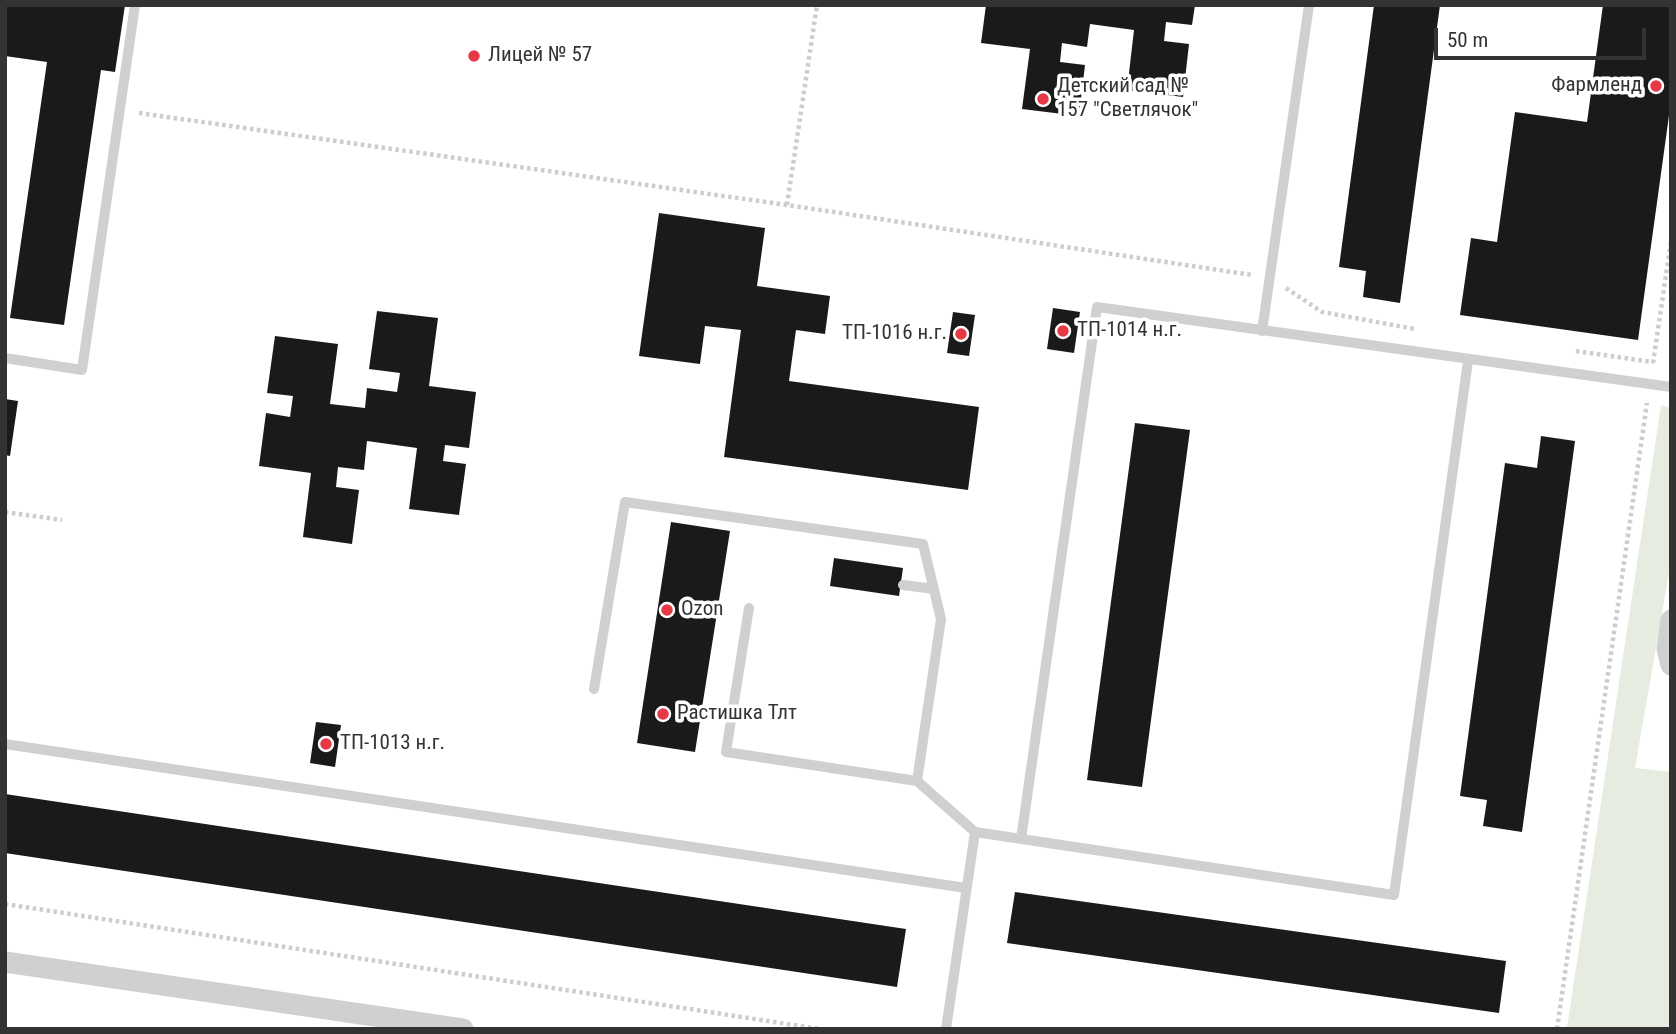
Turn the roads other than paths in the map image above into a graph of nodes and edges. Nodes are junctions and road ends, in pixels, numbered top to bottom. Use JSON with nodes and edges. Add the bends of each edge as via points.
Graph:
{"nodes":[{"id":1,"x":135,"y":5,"type":"edge"},
{"id":2,"x":1309,"y":5,"type":"edge"},
{"id":3,"x":1262,"y":331,"type":"junction"},
{"id":4,"x":5,"y":358,"type":"edge"},
{"id":5,"x":1468,"y":361,"type":"junction"},
{"id":6,"x":1671,"y":387,"type":"edge"},
{"id":7,"x":903,"y":584,"type":"dead end"},
{"id":8,"x":934,"y":589,"type":"junction"},
{"id":9,"x":749,"y":608,"type":"dead end"},
{"id":10,"x":1671,"y":620,"type":"edge"},
{"id":11,"x":1671,"y":665,"type":"edge"},
{"id":12,"x":594,"y":689,"type":"dead end"},
{"id":13,"x":5,"y":744,"type":"edge"},
{"id":14,"x":917,"y":781,"type":"junction"},
{"id":15,"x":975,"y":832,"type":"junction"},
{"id":16,"x":1021,"y":839,"type":"junction"},
{"id":17,"x":967,"y":888,"type":"junction"},
{"id":18,"x":5,"y":962,"type":"edge"},
{"id":19,"x":463,"y":1029,"type":"edge"},
{"id":20,"x":946,"y":1029,"type":"edge"}],
"edges":[{"from":1,"to":4,"type":"lane","via":[[82,370]]},
{"from":2,"to":3,"type":"lane"},
{"from":3,"to":5,"type":"lane"},
{"from":3,"to":16,"type":"lane","via":[[1097,307]]},
{"from":5,"to":6,"type":"lane"},
{"from":5,"to":16,"type":"lane","via":[[1394,895]]},
{"from":7,"to":8,"type":"lane"},
{"from":8,"to":12,"type":"lane","via":[[923,544],[625,502]]},
{"from":8,"to":14,"type":"lane","via":[[941,619]]},
{"from":9,"to":14,"type":"lane","via":[[726,752]]},
{"from":10,"to":11,"type":"street","via":[[1667,649]]},
{"from":13,"to":17,"type":"lane"},
{"from":14,"to":15,"type":"lane"},
{"from":15,"to":16,"type":"lane"},
{"from":15,"to":17,"type":"lane"},
{"from":17,"to":20,"type":"lane"},
{"from":18,"to":19,"type":"street"}]}
